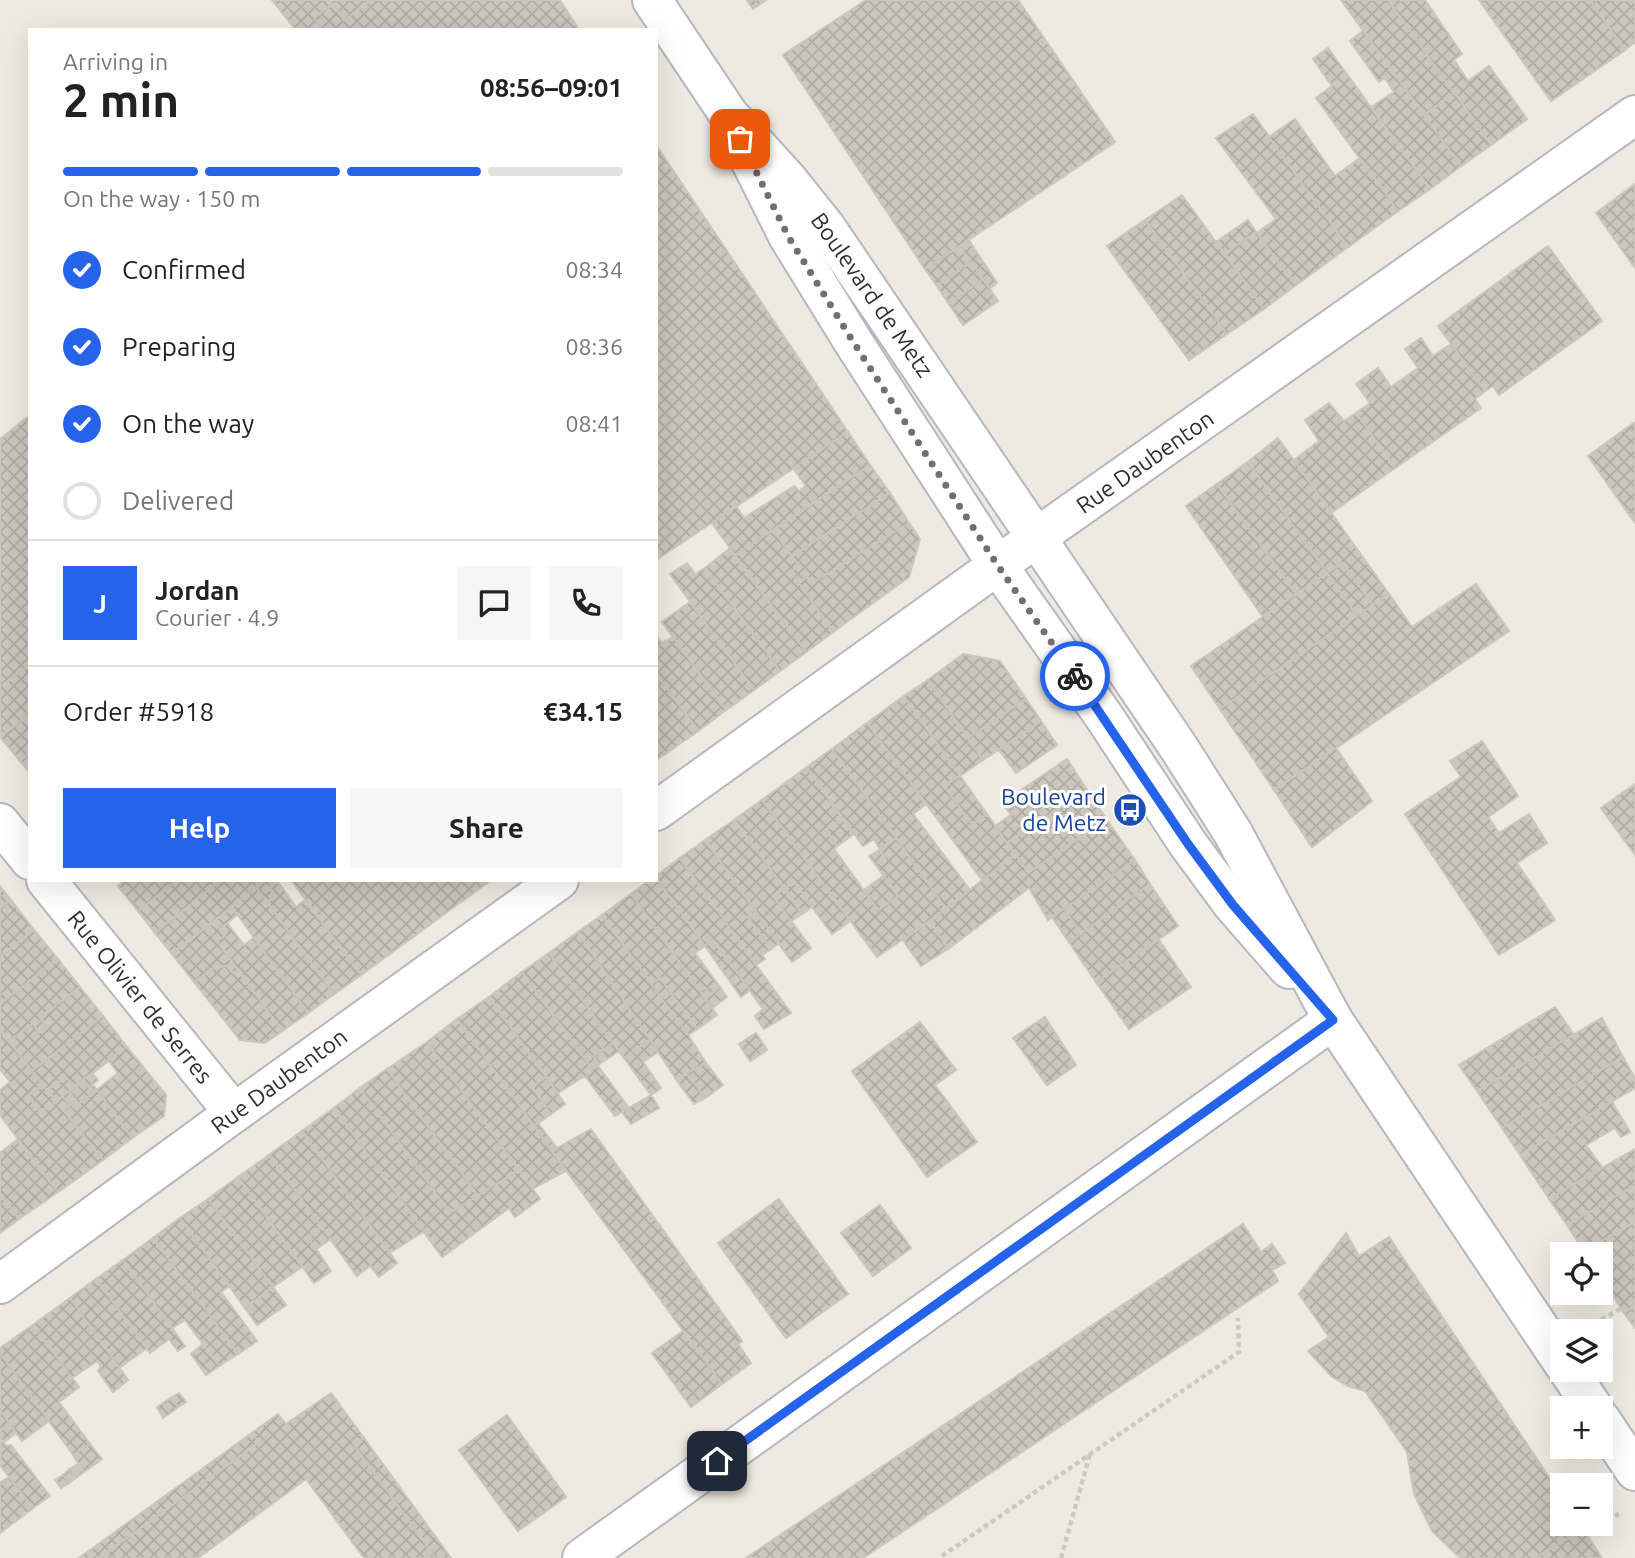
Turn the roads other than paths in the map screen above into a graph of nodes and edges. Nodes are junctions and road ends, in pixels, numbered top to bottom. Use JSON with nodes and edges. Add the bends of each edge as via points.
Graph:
{"nodes":[{"id":1,"x":652,"y":0,"type":"edge"},
{"id":2,"x":729,"y":115,"type":"junction"},
{"id":3,"x":1635,"y":115,"type":"edge"},
{"id":4,"x":1037,"y":537,"type":"junction"},
{"id":5,"x":998,"y":566,"type":"junction"},
{"id":6,"x":658,"y":810,"type":"edge"},
{"id":7,"x":0,"y":823,"type":"edge"},
{"id":8,"x":28,"y":858,"type":"edge"},
{"id":9,"x":48,"y":882,"type":"edge"},
{"id":10,"x":556,"y":882,"type":"edge"},
{"id":11,"x":1333,"y":1020,"type":"junction"},
{"id":12,"x":234,"y":1113,"type":"junction"},
{"id":13,"x":0,"y":1284,"type":"edge"},
{"id":14,"x":1550,"y":1344,"type":"edge"},
{"id":15,"x":1613,"y":1438,"type":"edge"},
{"id":16,"x":1635,"y":1471,"type":"edge"},
{"id":17,"x":582,"y":1558,"type":"edge"}],
"edges":[{"from":1,"to":2,"type":"street","name":"Boulevard de Metz"},
{"from":2,"to":4,"type":"street","name":"Boulevard de Metz","via":[[825,226]]},
{"from":2,"to":5,"type":"street","name":"Boulevard de Metz","via":[[788,236]]},
{"from":3,"to":4,"type":"street","name":"Rue Daubenton"},
{"from":4,"to":5,"type":"street","name":"Rue Daubenton"},
{"from":4,"to":11,"type":"street","name":"Boulevard de Metz","via":[[1233,832]]},
{"from":5,"to":6,"type":"street","name":"Rue Daubenton"},
{"from":5,"to":11,"type":"street","name":"Boulevard de Metz","via":[[1233,905]]},
{"from":7,"to":8,"type":"street"},
{"from":9,"to":12,"type":"street","name":"Rue Olivier de Serres"},
{"from":10,"to":12,"type":"street","name":"Rue Daubenton"},
{"from":11,"to":14,"type":"street","name":"Boulevard de Metz"},
{"from":11,"to":17,"type":"street"},
{"from":12,"to":13,"type":"street","name":"Rue Daubenton"},
{"from":15,"to":16,"type":"street"}]}
